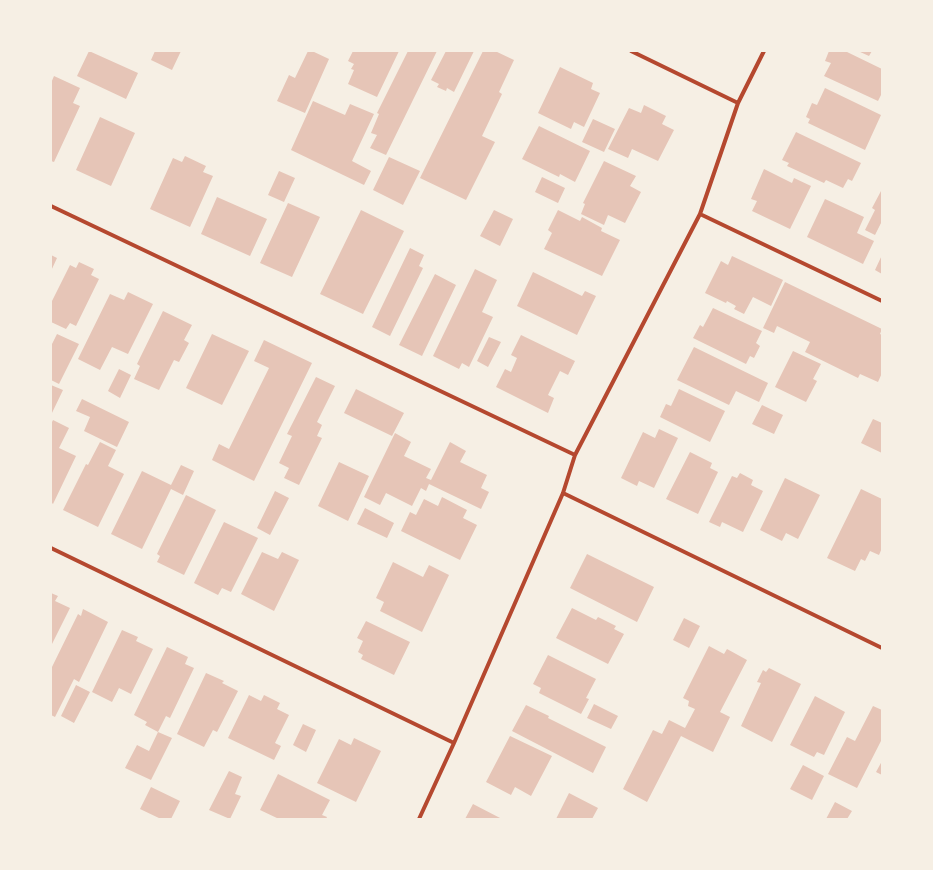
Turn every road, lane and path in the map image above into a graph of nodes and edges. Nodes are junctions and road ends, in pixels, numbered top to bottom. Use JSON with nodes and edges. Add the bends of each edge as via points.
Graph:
{"nodes":[{"id":1,"x":631,"y":51,"type":"edge"},
{"id":2,"x":764,"y":51,"type":"edge"},
{"id":3,"x":738,"y":103,"type":"junction"},
{"id":4,"x":51,"y":206,"type":"edge"},
{"id":5,"x":700,"y":214,"type":"junction"},
{"id":6,"x":882,"y":301,"type":"edge"},
{"id":7,"x":575,"y":455,"type":"junction"},
{"id":8,"x":563,"y":493,"type":"junction"},
{"id":9,"x":51,"y":548,"type":"edge"},
{"id":10,"x":882,"y":648,"type":"edge"},
{"id":11,"x":454,"y":743,"type":"junction"},
{"id":12,"x":419,"y":819,"type":"edge"}],
"edges":[{"from":1,"to":3,"type":"street"},
{"from":2,"to":3,"type":"street"},
{"from":3,"to":5,"type":"street"},
{"from":4,"to":7,"type":"street"},
{"from":5,"to":6,"type":"street"},
{"from":5,"to":7,"type":"street"},
{"from":7,"to":8,"type":"street"},
{"from":8,"to":10,"type":"street"},
{"from":8,"to":11,"type":"street"},
{"from":9,"to":11,"type":"street"},
{"from":11,"to":12,"type":"street"}]}
